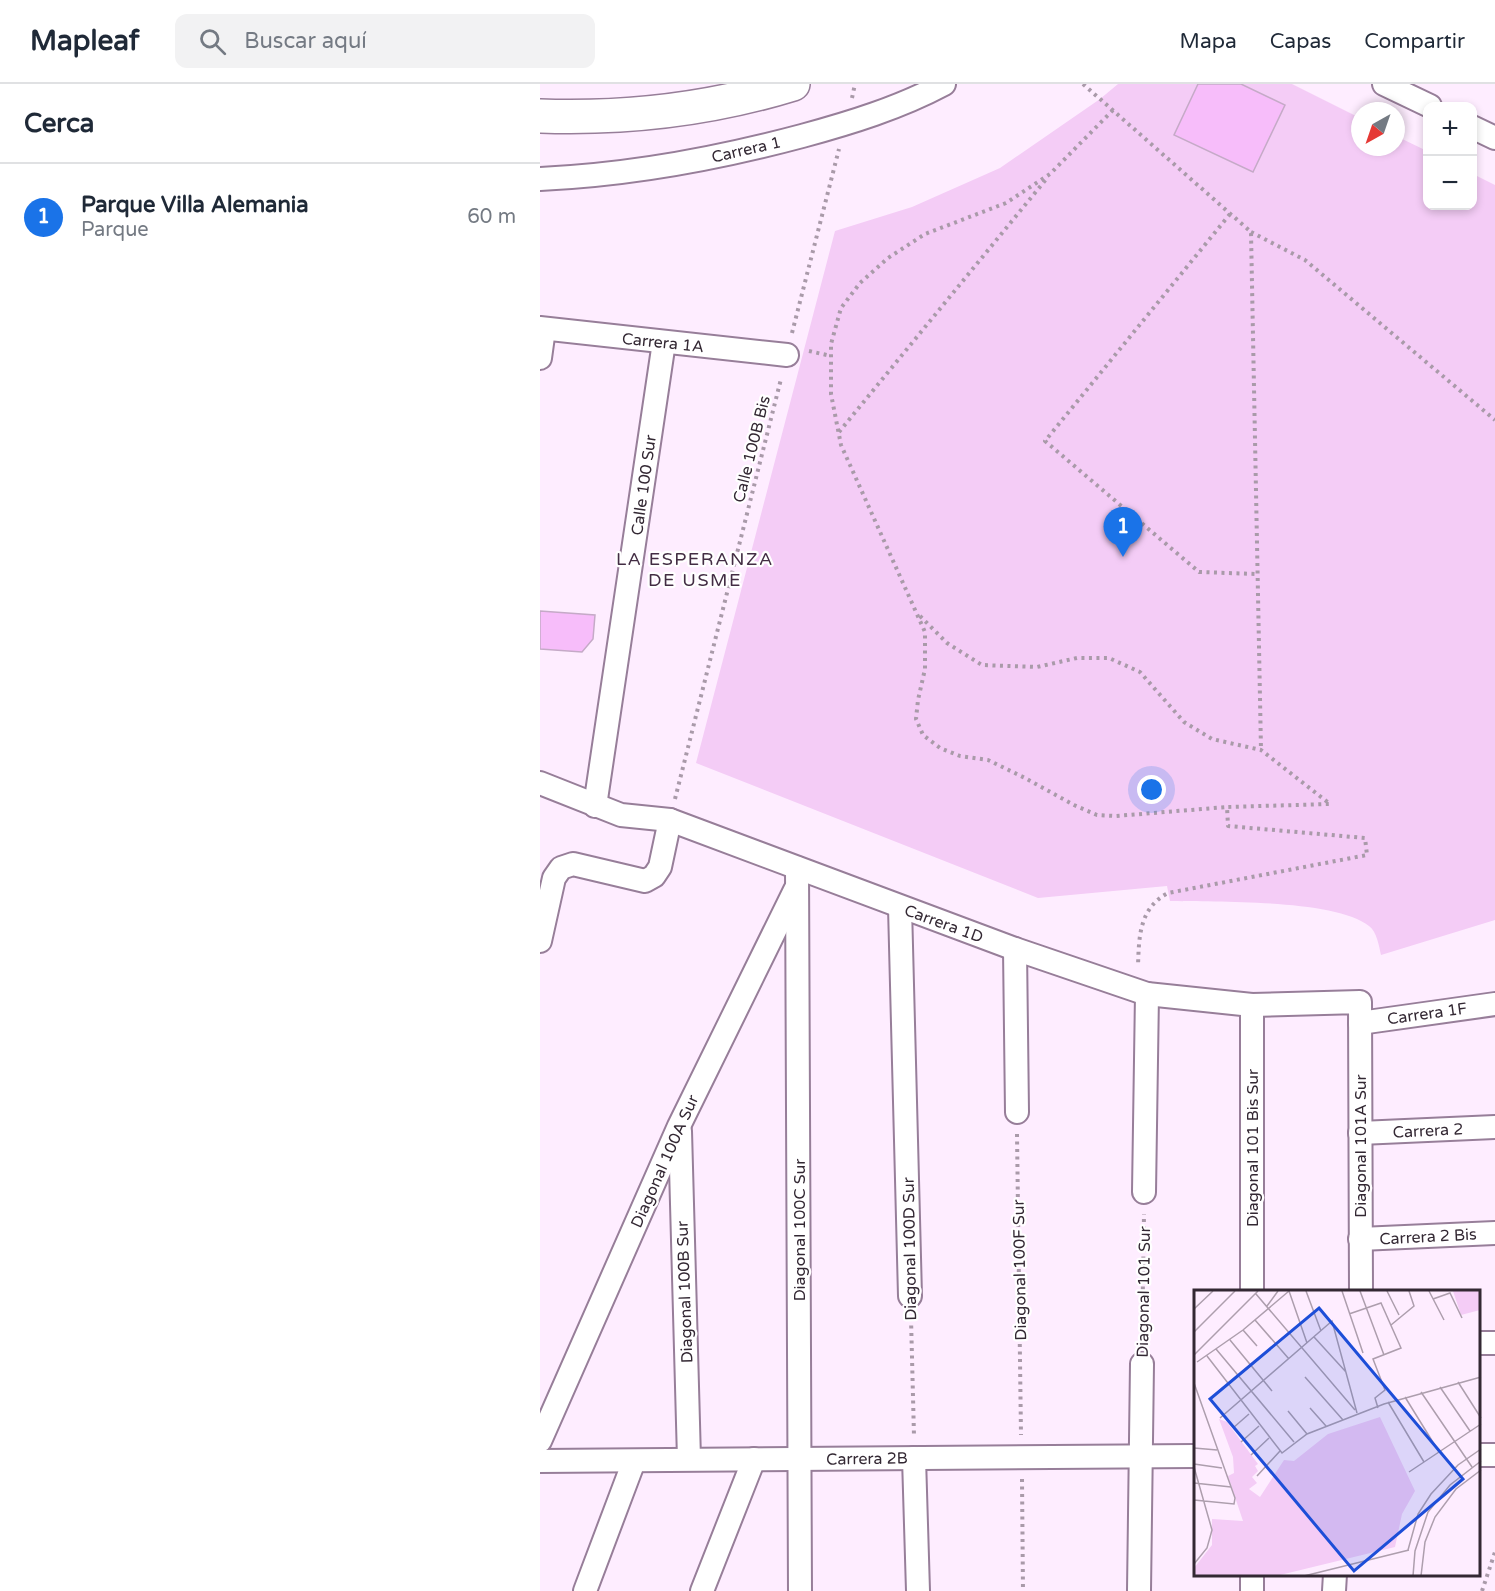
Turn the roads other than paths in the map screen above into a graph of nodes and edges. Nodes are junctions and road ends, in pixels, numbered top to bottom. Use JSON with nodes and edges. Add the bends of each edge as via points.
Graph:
{"nodes":[{"id":1,"x":793,"y":84,"type":"edge"},
{"id":2,"x":944,"y":84,"type":"edge"},
{"id":3,"x":1384,"y":84,"type":"edge"},
{"id":4,"x":1423,"y":103,"type":"edge"},
{"id":5,"x":540,"y":116,"type":"edge"},
{"id":6,"x":1477,"y":129,"type":"edge"},
{"id":7,"x":1495,"y":138,"type":"edge"},
{"id":8,"x":540,"y":179,"type":"edge"},
{"id":9,"x":542,"y":329,"type":"edge"},
{"id":10,"x":664,"y":342,"type":"junction"},
{"id":11,"x":787,"y":355,"type":"road end"},
{"id":12,"x":540,"y":358,"type":"edge"},
{"id":13,"x":540,"y":783,"type":"edge"},
{"id":14,"x":595,"y":806,"type":"junction"},
{"id":15,"x":670,"y":820,"type":"junction"},
{"id":16,"x":797,"y":877,"type":"junction"},
{"id":17,"x":900,"y":907,"type":"junction"},
{"id":18,"x":540,"y":941,"type":"edge"},
{"id":19,"x":1015,"y":950,"type":"junction"},
{"id":20,"x":1142,"y":992,"type":"junction"},
{"id":21,"x":1495,"y":1004,"type":"edge"},
{"id":22,"x":1252,"y":1005,"type":"junction"},
{"id":23,"x":1360,"y":1012,"type":"junction"},
{"id":24,"x":1017,"y":1112,"type":"road end"},
{"id":25,"x":679,"y":1126,"type":"junction"},
{"id":26,"x":1495,"y":1127,"type":"edge"},
{"id":27,"x":1360,"y":1133,"type":"junction"},
{"id":28,"x":1144,"y":1192,"type":"road end"},
{"id":29,"x":1495,"y":1233,"type":"edge"},
{"id":30,"x":1360,"y":1239,"type":"junction"},
{"id":31,"x":1252,"y":1290,"type":"edge"},
{"id":32,"x":1361,"y":1290,"type":"edge"},
{"id":33,"x":910,"y":1296,"type":"road end"},
{"id":34,"x":1142,"y":1364,"type":"road end"},
{"id":35,"x":540,"y":1441,"type":"edge"},
{"id":36,"x":1141,"y":1456,"type":"junction"},
{"id":37,"x":1194,"y":1456,"type":"edge"},
{"id":38,"x":914,"y":1458,"type":"junction"},
{"id":39,"x":689,"y":1459,"type":"junction"},
{"id":40,"x":754,"y":1459,"type":"junction"},
{"id":41,"x":800,"y":1459,"type":"junction"},
{"id":42,"x":540,"y":1461,"type":"edge"},
{"id":43,"x":634,"y":1461,"type":"junction"},
{"id":44,"x":1335,"y":1576,"type":"edge"},
{"id":45,"x":585,"y":1591,"type":"edge"},
{"id":46,"x":702,"y":1591,"type":"edge"},
{"id":47,"x":800,"y":1591,"type":"edge"},
{"id":48,"x":918,"y":1591,"type":"edge"},
{"id":49,"x":1139,"y":1591,"type":"edge"},
{"id":50,"x":1334,"y":1591,"type":"edge"}],
"edges":[{"from":1,"to":5,"type":"highway","via":[[704,105],[631,114]]},
{"from":2,"to":8,"type":"street","name":"Carrera 1","via":[[845,124],[763,146],[646,170]]},
{"from":3,"to":4,"type":"street"},
{"from":6,"to":7,"type":"street"},
{"from":9,"to":10,"type":"street","name":"Carrera 1A"},
{"from":9,"to":12,"type":"street"},
{"from":10,"to":11,"type":"street","name":"Carrera 1A"},
{"from":10,"to":14,"type":"street","name":"Calle 100 Sur"},
{"from":13,"to":14,"type":"street","name":"Carrera 1D"},
{"from":14,"to":15,"type":"street","name":"Carrera 1D","via":[[621,815]]},
{"from":15,"to":16,"type":"street","name":"Carrera 1D"},
{"from":15,"to":18,"type":"street","via":[[660,867],[645,881],[573,864],[561,868],[554,878]]},
{"from":16,"to":17,"type":"street","name":"Carrera 1D"},
{"from":16,"to":25,"type":"street","name":"Diagonal 100A Sur"},
{"from":16,"to":41,"type":"street","name":"Diagonal 100C Sur"},
{"from":17,"to":19,"type":"street","name":"Carrera 1D"},
{"from":17,"to":33,"type":"street","name":"Diagonal 100D Sur"},
{"from":19,"to":20,"type":"street","name":"Carrera 1D"},
{"from":19,"to":24,"type":"street"},
{"from":20,"to":22,"type":"street","name":"Carrera 1D"},
{"from":20,"to":28,"type":"street"},
{"from":21,"to":23,"type":"street","name":"Carrera 1F"},
{"from":22,"to":23,"type":"street","name":"Carrera 1D"},
{"from":22,"to":31,"type":"street","name":"Diagonal 101 Bis Sur"},
{"from":23,"to":27,"type":"street","name":"Diagonal 101A Sur"},
{"from":25,"to":35,"type":"street","name":"Diagonal 100A Sur"},
{"from":25,"to":39,"type":"street","name":"Diagonal 100B Sur"},
{"from":26,"to":27,"type":"street","name":"Carrera 2"},
{"from":27,"to":30,"type":"street","name":"Diagonal 101A Sur"},
{"from":29,"to":30,"type":"street","name":"Carrera 2 Bis"},
{"from":30,"to":32,"type":"street","name":"Diagonal 101A Sur"},
{"from":34,"to":36,"type":"street","name":"Diagonal 101 Sur"},
{"from":36,"to":37,"type":"street","name":"Carrera 2B"},
{"from":36,"to":38,"type":"street","name":"Carrera 2B"},
{"from":36,"to":49,"type":"street","name":"Diagonal 101 Sur"},
{"from":38,"to":41,"type":"street","name":"Carrera 2B"},
{"from":38,"to":48,"type":"street"},
{"from":39,"to":40,"type":"street","name":"Carrera 2B"},
{"from":39,"to":43,"type":"street","name":"Carrera 2B"},
{"from":40,"to":41,"type":"street","name":"Carrera 2B"},
{"from":40,"to":46,"type":"street"},
{"from":41,"to":47,"type":"street","name":"Diagonal 100C Sur"},
{"from":42,"to":43,"type":"street","name":"Carrera 2B"},
{"from":43,"to":45,"type":"street"},
{"from":44,"to":50,"type":"street"}]}
